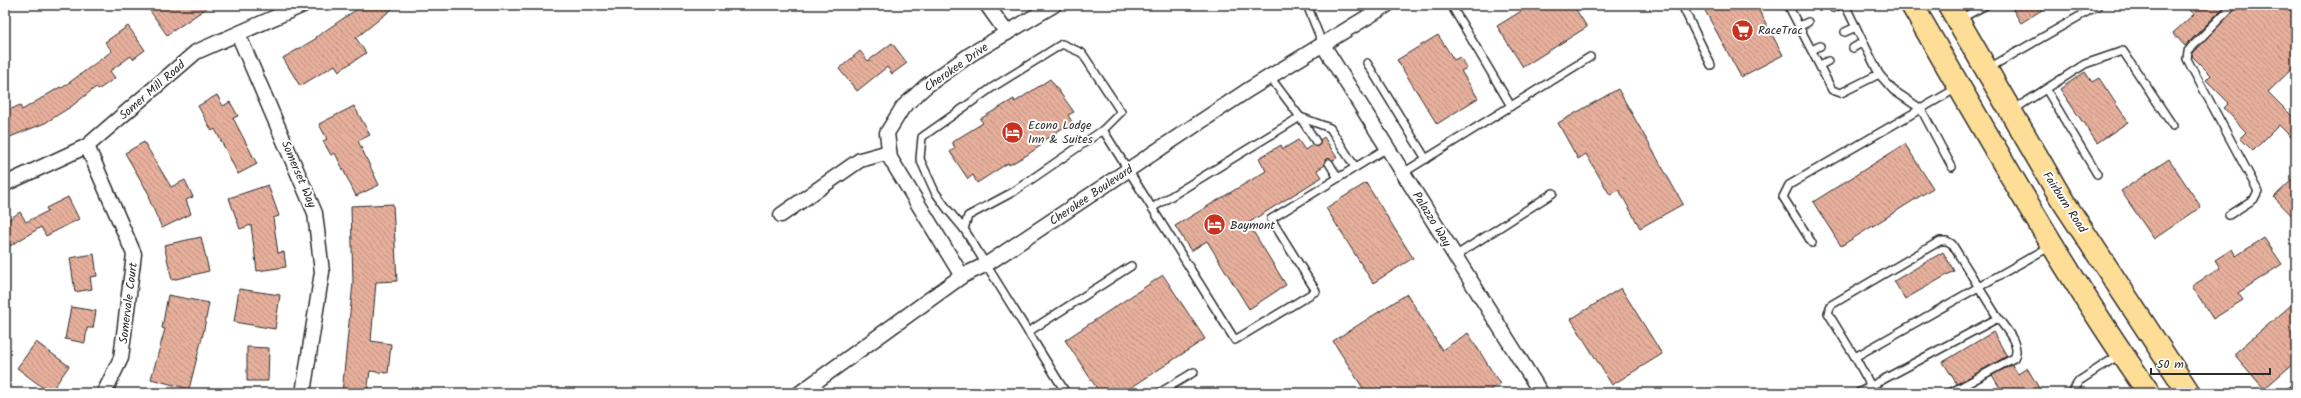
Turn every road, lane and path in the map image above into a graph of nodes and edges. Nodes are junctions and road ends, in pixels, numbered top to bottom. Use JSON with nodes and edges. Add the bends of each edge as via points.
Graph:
{"nodes":[{"id":1,"x":304,"y":5,"type":"edge"},
{"id":2,"x":987,"y":5,"type":"edge"},
{"id":3,"x":1054,"y":5,"type":"edge"},
{"id":4,"x":1307,"y":5,"type":"edge"},
{"id":5,"x":1387,"y":5,"type":"edge"},
{"id":6,"x":1451,"y":5,"type":"edge"},
{"id":7,"x":1682,"y":5,"type":"edge"},
{"id":8,"x":1788,"y":5,"type":"edge"},
{"id":9,"x":1845,"y":5,"type":"edge"},
{"id":10,"x":1912,"y":5,"type":"edge"},
{"id":11,"x":1986,"y":5,"type":"edge"},
{"id":12,"x":2099,"y":5,"type":"edge"},
{"id":13,"x":2234,"y":5,"type":"edge"},
{"id":14,"x":1954,"y":13,"type":"edge"},
{"id":15,"x":1808,"y":22,"type":"dead end"},
{"id":16,"x":1800,"y":26,"type":"junction"},
{"id":17,"x":1856,"y":27,"type":"junction"},
{"id":18,"x":1845,"y":32,"type":"dead end"},
{"id":19,"x":1006,"y":33,"type":"junction"},
{"id":20,"x":238,"y":34,"type":"junction"},
{"id":21,"x":1864,"y":42,"type":"junction"},
{"id":22,"x":1323,"y":45,"type":"junction"},
{"id":23,"x":1820,"y":46,"type":"dead end"},
{"id":24,"x":1853,"y":48,"type":"dead end"},
{"id":25,"x":1812,"y":50,"type":"junction"},
{"id":26,"x":1590,"y":57,"type":"dead end"},
{"id":27,"x":1828,"y":61,"type":"dead end"},
{"id":28,"x":1367,"y":63,"type":"dead end"},
{"id":29,"x":1711,"y":65,"type":"dead end"},
{"id":30,"x":1820,"y":65,"type":"junction"},
{"id":31,"x":1985,"y":70,"type":"junction"},
{"id":32,"x":1879,"y":74,"type":"junction"},
{"id":33,"x":1270,"y":77,"type":"junction"},
{"id":34,"x":1959,"y":87,"type":"junction"},
{"id":35,"x":2046,"y":89,"type":"junction"},
{"id":36,"x":1511,"y":106,"type":"junction"},
{"id":37,"x":1921,"y":109,"type":"junction"},
{"id":38,"x":2010,"y":112,"type":"junction"},
{"id":39,"x":1300,"y":116,"type":"junction"},
{"id":40,"x":2173,"y":126,"type":"dead end"},
{"id":41,"x":1103,"y":130,"type":"junction"},
{"id":42,"x":1316,"y":142,"type":"dead end"},
{"id":43,"x":87,"y":146,"type":"junction"},
{"id":44,"x":1387,"y":148,"type":"junction"},
{"id":45,"x":889,"y":152,"type":"junction"},
{"id":46,"x":1426,"y":159,"type":"junction"},
{"id":47,"x":1329,"y":162,"type":"dead end"},
{"id":48,"x":1355,"y":167,"type":"junction"},
{"id":49,"x":1952,"y":167,"type":"dead end"},
{"id":50,"x":1128,"y":170,"type":"junction"},
{"id":51,"x":1403,"y":173,"type":"junction"},
{"id":52,"x":2097,"y":174,"type":"dead end"},
{"id":53,"x":1338,"y":178,"type":"junction"},
{"id":54,"x":5,"y":184,"type":"edge"},
{"id":55,"x":1553,"y":194,"type":"dead end"},
{"id":56,"x":1152,"y":208,"type":"junction"},
{"id":57,"x":781,"y":215,"type":"dead end"},
{"id":58,"x":2230,"y":215,"type":"dead end"},
{"id":59,"x":964,"y":229,"type":"junction"},
{"id":60,"x":1812,"y":243,"type":"dead end"},
{"id":61,"x":2053,"y":245,"type":"junction"},
{"id":62,"x":1455,"y":256,"type":"junction"},
{"id":63,"x":987,"y":264,"type":"junction"},
{"id":64,"x":1130,"y":266,"type":"dead end"},
{"id":65,"x":962,"y":276,"type":"junction"},
{"id":66,"x":1979,"y":287,"type":"junction"},
{"id":67,"x":1998,"y":318,"type":"junction"},
{"id":68,"x":1028,"y":332,"type":"junction"},
{"id":69,"x":2121,"y":354,"type":"junction"},
{"id":70,"x":1855,"y":357,"type":"junction"},
{"id":71,"x":1194,"y":372,"type":"dead end"},
{"id":72,"x":2296,"y":387,"type":"edge"},
{"id":73,"x":1871,"y":390,"type":"edge"},
{"id":74,"x":104,"y":393,"type":"edge"},
{"id":75,"x":303,"y":393,"type":"edge"},
{"id":76,"x":800,"y":393,"type":"edge"},
{"id":77,"x":1066,"y":393,"type":"edge"},
{"id":78,"x":1159,"y":393,"type":"edge"},
{"id":79,"x":1541,"y":393,"type":"edge"},
{"id":80,"x":1858,"y":393,"type":"edge"},
{"id":81,"x":1950,"y":393,"type":"edge"},
{"id":82,"x":2071,"y":393,"type":"edge"},
{"id":83,"x":2149,"y":393,"type":"edge"},
{"id":84,"x":2190,"y":393,"type":"edge"},
{"id":85,"x":2288,"y":393,"type":"edge"}],
"edges":[{"from":1,"to":20,"type":"street","name":"Somer Mill Road"},
{"from":2,"to":19,"type":"street"},
{"from":3,"to":19,"type":"street","name":"Cherokee Drive"},
{"from":4,"to":22,"type":"lane"},
{"from":5,"to":22,"type":"street","name":"Cherokee Boulevard"},
{"from":6,"to":36,"type":"lane"},
{"from":7,"to":29,"type":"lane"},
{"from":8,"to":16,"type":"lane"},
{"from":9,"to":17,"type":"lane"},
{"from":10,"to":34,"type":"main road"},
{"from":11,"to":14,"type":"lane"},
{"from":12,"to":31,"type":"lane"},
{"from":13,"to":58,"type":"lane","via":[[2188,51],[2187,59],[2258,191],[2254,199]]},
{"from":14,"to":31,"type":"main road","name":"Fairburn Road"},
{"from":15,"to":16,"type":"lane"},
{"from":16,"to":25,"type":"lane"},
{"from":17,"to":18,"type":"lane"},
{"from":17,"to":21,"type":"lane"},
{"from":19,"to":45,"type":"street","name":"Cherokee Drive","via":[[926,86],[903,107],[887,133]]},
{"from":20,"to":43,"type":"street","name":"Somer Mill Road","via":[[196,52]]},
{"from":20,"to":75,"type":"street","name":"Somerset Way","via":[[316,213],[322,272]]},
{"from":21,"to":24,"type":"lane"},
{"from":21,"to":32,"type":"lane"},
{"from":22,"to":33,"type":"street","name":"Cherokee Boulevard"},
{"from":22,"to":44,"type":"street","name":"Palazzo Way"},
{"from":23,"to":25,"type":"lane"},
{"from":25,"to":30,"type":"lane"},
{"from":26,"to":36,"type":"lane"},
{"from":27,"to":30,"type":"lane"},
{"from":28,"to":46,"type":"lane"},
{"from":30,"to":32,"type":"lane","via":[[1832,90],[1841,93]]},
{"from":31,"to":38,"type":"main road","name":"Fairburn Road"},
{"from":32,"to":37,"type":"lane","via":[[1893,90]]},
{"from":33,"to":39,"type":"lane"},
{"from":33,"to":50,"type":"street","name":"Cherokee Boulevard"},
{"from":34,"to":37,"type":"lane"},
{"from":34,"to":61,"type":"main road"},
{"from":35,"to":38,"type":"lane"},
{"from":35,"to":40,"type":"lane","via":[[2085,64],[2123,50]]},
{"from":35,"to":52,"type":"lane"},
{"from":36,"to":46,"type":"lane"},
{"from":37,"to":49,"type":"lane"},
{"from":37,"to":60,"type":"lane","via":[[1789,185],[1783,197]]},
{"from":38,"to":84,"type":"main road","name":"Fairburn Road","via":[[2061,198]]},
{"from":39,"to":42,"type":"lane"},
{"from":39,"to":48,"type":"lane","via":[[1330,128]]},
{"from":39,"to":56,"type":"lane"},
{"from":41,"to":50,"type":"lane"},
{"from":41,"to":59,"type":"lane","via":[[1013,192],[968,216]]},
{"from":41,"to":59,"type":"lane","via":[[1121,112],[1082,53],[1062,44],[993,87],[922,137],[920,159],[936,192]]},
{"from":43,"to":54,"type":"street","name":"Somer Mill Road"},
{"from":43,"to":74,"type":"street","name":"Somervale Court","via":[[134,254],[121,358]]},
{"from":44,"to":48,"type":"lane"},
{"from":44,"to":51,"type":"street","name":"Palazzo Way"},
{"from":45,"to":57,"type":"street","via":[[860,160]]},
{"from":45,"to":65,"type":"street","name":"Cherokee Drive","via":[[890,158]]},
{"from":46,"to":51,"type":"lane"},
{"from":47,"to":53,"type":"lane"},
{"from":48,"to":53,"type":"lane"},
{"from":50,"to":56,"type":"lane"},
{"from":50,"to":63,"type":"street","name":"Cherokee Boulevard"},
{"from":51,"to":62,"type":"street","name":"Palazzo Way"},
{"from":53,"to":56,"type":"lane","via":[[1271,219],[1316,291],[1235,340]]},
{"from":55,"to":62,"type":"lane"},
{"from":59,"to":63,"type":"lane"},
{"from":61,"to":66,"type":"lane"},
{"from":61,"to":69,"type":"main road"},
{"from":62,"to":79,"type":"street","name":"Palazzo Way"},
{"from":63,"to":65,"type":"street","name":"Cherokee Boulevard"},
{"from":63,"to":68,"type":"lane"},
{"from":64,"to":68,"type":"lane"},
{"from":65,"to":76,"type":"street","name":"Cherokee Boulevard"},
{"from":66,"to":67,"type":"lane"},
{"from":66,"to":70,"type":"lane"},
{"from":66,"to":70,"type":"lane","via":[[1952,244],[1940,241],[1831,305],[1828,313]]},
{"from":67,"to":73,"type":"lane"},
{"from":67,"to":81,"type":"lane","via":[[2016,346],[2016,355]]},
{"from":68,"to":77,"type":"lane"},
{"from":69,"to":82,"type":"lane","via":[[2079,381]]},
{"from":69,"to":83,"type":"main road"},
{"from":70,"to":73,"type":"lane"},
{"from":71,"to":78,"type":"lane"},
{"from":72,"to":85,"type":"lane"},
{"from":73,"to":80,"type":"lane"}]}
